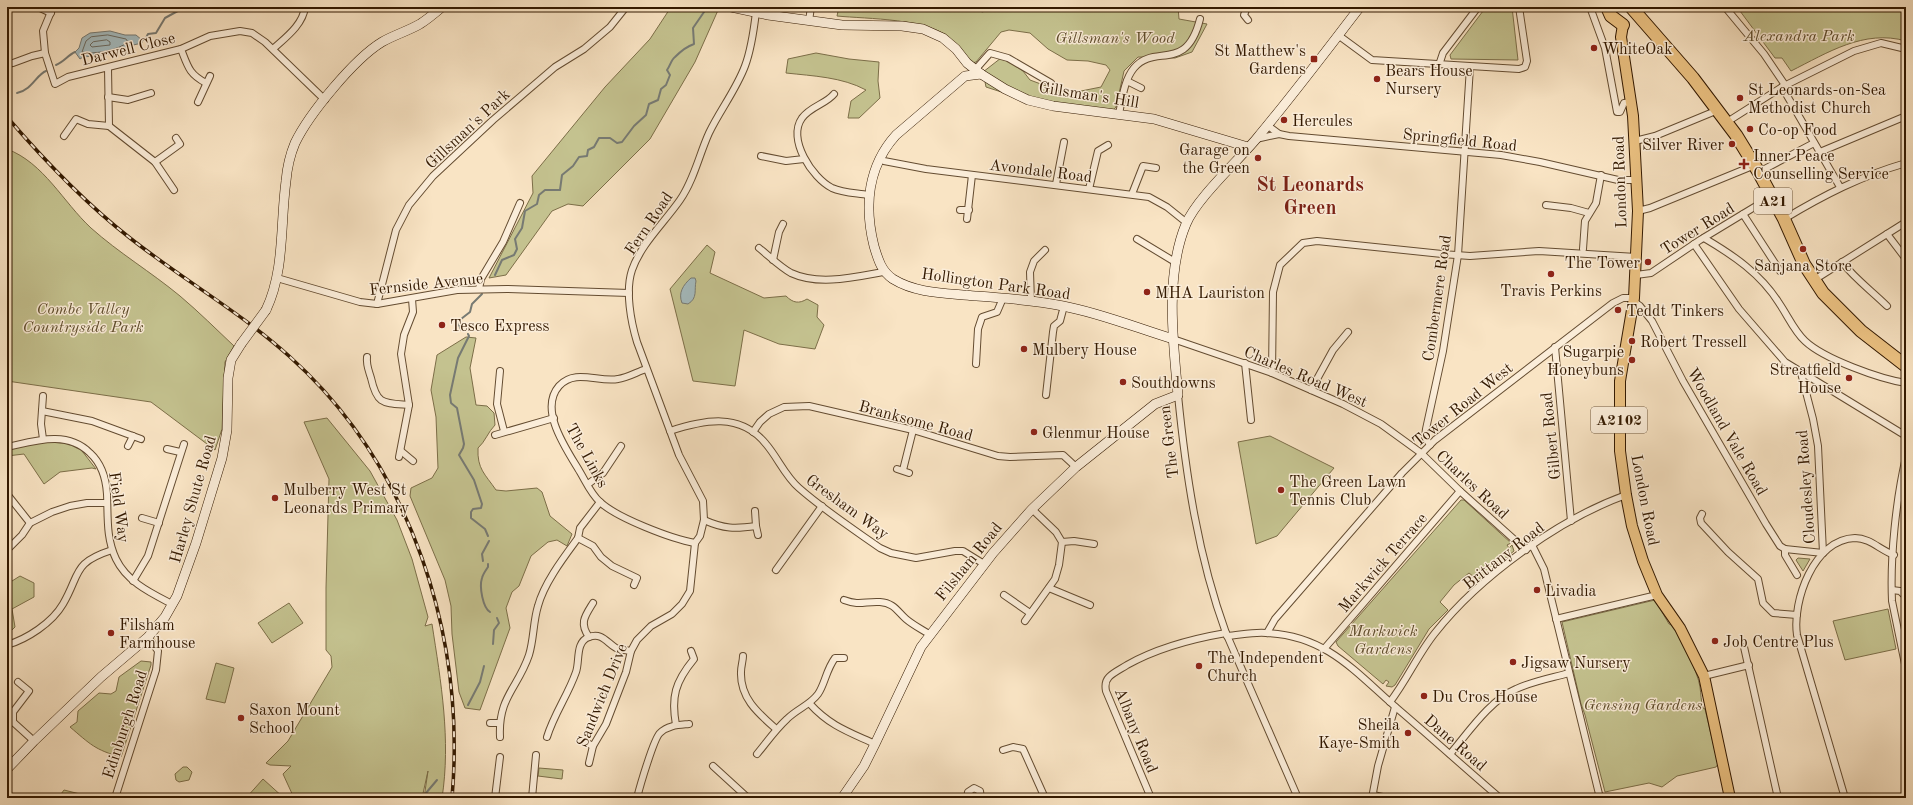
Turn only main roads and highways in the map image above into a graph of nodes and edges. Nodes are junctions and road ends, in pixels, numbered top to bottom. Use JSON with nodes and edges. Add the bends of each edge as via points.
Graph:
{"nodes":[{"id":1,"x":1607,"y":7,"type":"edge"},
{"id":2,"x":1628,"y":7,"type":"edge"},
{"id":3,"x":1631,"y":7,"type":"edge"},
{"id":4,"x":1623,"y":25,"type":"junction"},
{"id":5,"x":1647,"y":26,"type":"junction"},
{"id":6,"x":1906,"y":366,"type":"edge"},
{"id":7,"x":1730,"y":798,"type":"edge"}],
"edges":[{"from":1,"to":4,"type":"highway","via":[[1611,16]]},
{"from":2,"to":4,"type":"highway","name":"London Road","via":[[1629,18]]},
{"from":3,"to":5,"type":"highway","number":"A21"},
{"from":4,"to":5,"type":"highway","via":[[1638,22]]},
{"from":4,"to":7,"type":"main road","name":"London Road","number":"A2102","via":[[1621,37],[1635,142],[1638,211],[1634,300],[1620,381],[1620,451],[1626,495],[1639,550],[1657,594],[1680,628],[1704,676]]},
{"from":5,"to":6,"type":"highway","number":"A21","via":[[1693,78],[1727,122],[1757,169],[1814,280],[1834,306]]}]}
